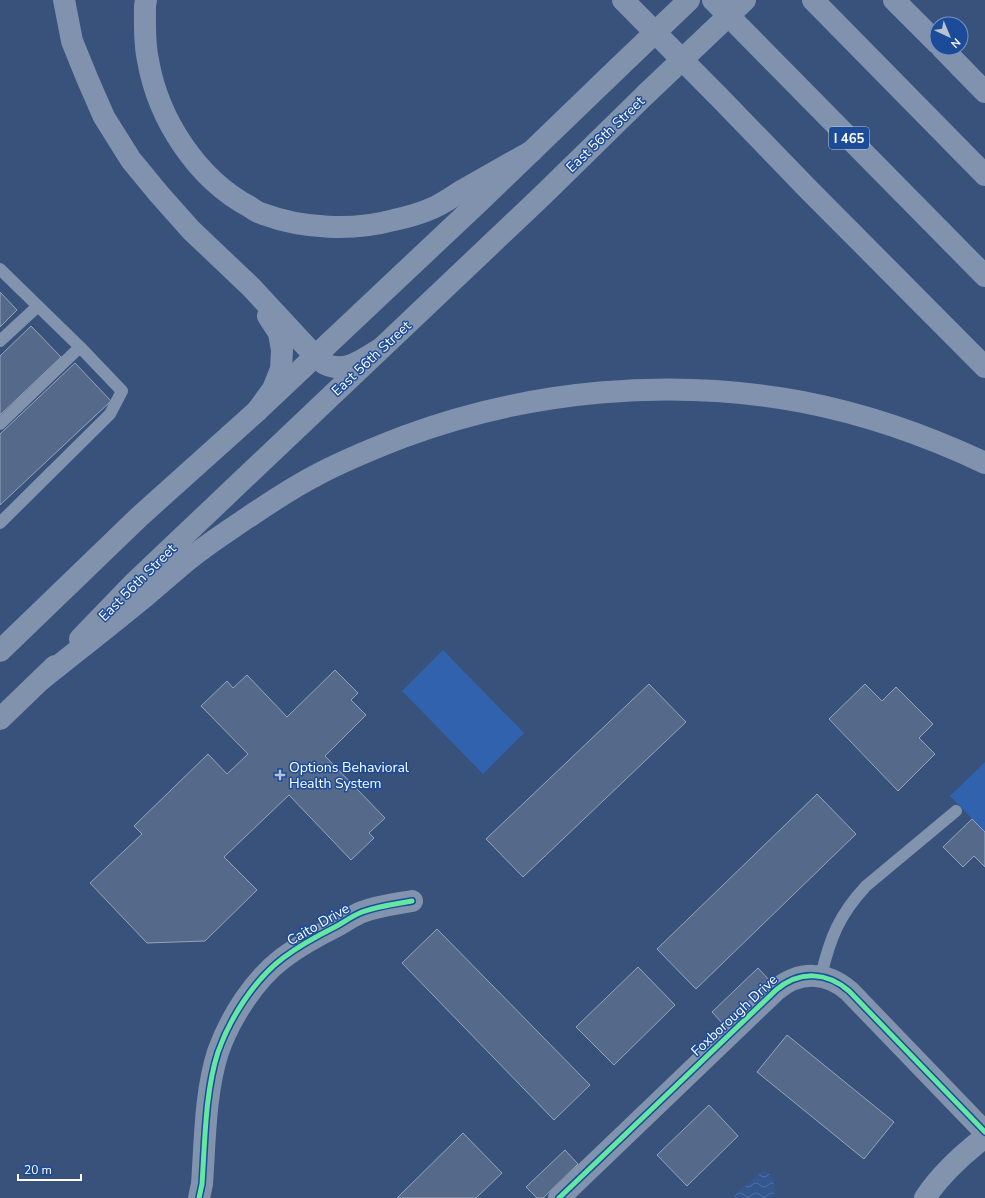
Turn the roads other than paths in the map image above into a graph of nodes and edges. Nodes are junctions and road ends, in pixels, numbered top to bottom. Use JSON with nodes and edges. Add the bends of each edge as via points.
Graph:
{"nodes":[{"id":1,"x":64,"y":0,"type":"edge"},
{"id":2,"x":146,"y":0,"type":"edge"},
{"id":3,"x":623,"y":0,"type":"edge"},
{"id":4,"x":689,"y":0,"type":"edge"},
{"id":5,"x":713,"y":0,"type":"edge"},
{"id":6,"x":745,"y":0,"type":"edge"},
{"id":7,"x":813,"y":0,"type":"edge"},
{"id":8,"x":894,"y":0,"type":"edge"},
{"id":9,"x":929,"y":34,"type":"edge"},
{"id":10,"x":950,"y":56,"type":"edge"},
{"id":11,"x":957,"y":56,"type":"edge"},
{"id":12,"x":985,"y":77,"type":"edge"},
{"id":13,"x":985,"y":92,"type":"edge"},
{"id":14,"x":532,"y":151,"type":"junction"},
{"id":15,"x":985,"y":175,"type":"edge"},
{"id":16,"x":0,"y":269,"type":"edge"},
{"id":17,"x":985,"y":276,"type":"edge"},
{"id":18,"x":251,"y":287,"type":"junction"},
{"id":19,"x":38,"y":306,"type":"junction"},
{"id":20,"x":0,"y":341,"type":"edge"},
{"id":21,"x":80,"y":347,"type":"junction"},
{"id":22,"x":380,"y":349,"type":"junction"},
{"id":23,"x":315,"y":356,"type":"junction"},
{"id":24,"x":985,"y":367,"type":"edge"},
{"id":25,"x":257,"y":411,"type":"junction"},
{"id":26,"x":0,"y":424,"type":"edge"},
{"id":27,"x":985,"y":463,"type":"edge"},
{"id":28,"x":0,"y":523,"type":"edge"},
{"id":29,"x":0,"y":652,"type":"edge"},
{"id":30,"x":42,"y":679,"type":"junction"},
{"id":31,"x":0,"y":719,"type":"edge"},
{"id":32,"x":956,"y":811,"type":"dead end"},
{"id":33,"x":412,"y":901,"type":"dead end"},
{"id":34,"x":821,"y":976,"type":"junction"},
{"id":35,"x":985,"y":1132,"type":"edge"},
{"id":36,"x":985,"y":1138,"type":"edge"},
{"id":37,"x":199,"y":1198,"type":"edge"},
{"id":38,"x":559,"y":1198,"type":"edge"},
{"id":39,"x":925,"y":1198,"type":"edge"}],
"edges":[{"from":1,"to":18,"type":"highway","via":[[72,41],[87,78],[104,117],[131,160],[191,230]]},
{"from":2,"to":14,"type":"highway","via":[[148,60],[154,85],[174,132],[193,159],[217,185],[237,200],[263,214],[288,221],[337,228],[393,221],[435,207]]},
{"from":3,"to":24,"type":"highway"},
{"from":4,"to":14,"type":"main road","bridge":true},
{"from":5,"to":17,"type":"highway","number":"I 465"},
{"from":6,"to":22,"type":"main road","name":"East 56th Street","bridge":true},
{"from":7,"to":15,"type":"highway"},
{"from":8,"to":9,"type":"highway"},
{"from":10,"to":13,"type":"highway"},
{"from":11,"to":12,"type":"highway"},
{"from":14,"to":23,"type":"main road"},
{"from":16,"to":19,"type":"lane"},
{"from":18,"to":23,"type":"highway"},
{"from":18,"to":25,"type":"highway","via":[[279,333],[282,350],[281,369],[276,382]]},
{"from":19,"to":20,"type":"lane"},
{"from":19,"to":21,"type":"lane"},
{"from":21,"to":26,"type":"lane"},
{"from":21,"to":28,"type":"lane","via":[[122,391],[110,414]]},
{"from":22,"to":23,"type":"highway","via":[[360,362],[344,366],[325,364]]},
{"from":22,"to":30,"type":"main road","name":"East 56th Street","via":[[136,582]]},
{"from":23,"to":25,"type":"main road"},
{"from":25,"to":29,"type":"main road","via":[[139,517]]},
{"from":27,"to":30,"type":"highway","via":[[936,441],[849,413],[803,402],[746,394],[621,390],[522,404],[476,414],[430,427],[345,460],[266,505],[185,563]]},
{"from":30,"to":31,"type":"main road","name":"East 56th Street"},
{"from":32,"to":34,"type":"lane","via":[[856,897],[836,926]]},
{"from":33,"to":37,"type":"street","name":"Caito Drive","via":[[361,912],[311,940],[282,959],[259,980],[243,1002],[228,1027],[211,1082]]},
{"from":34,"to":35,"type":"street","name":"Foxborough Drive","via":[[837,982],[850,991]]},
{"from":34,"to":38,"type":"street","name":"Foxborough Drive","via":[[797,978],[782,985]]},
{"from":36,"to":39,"type":"street","via":[[958,1160]]}]}
